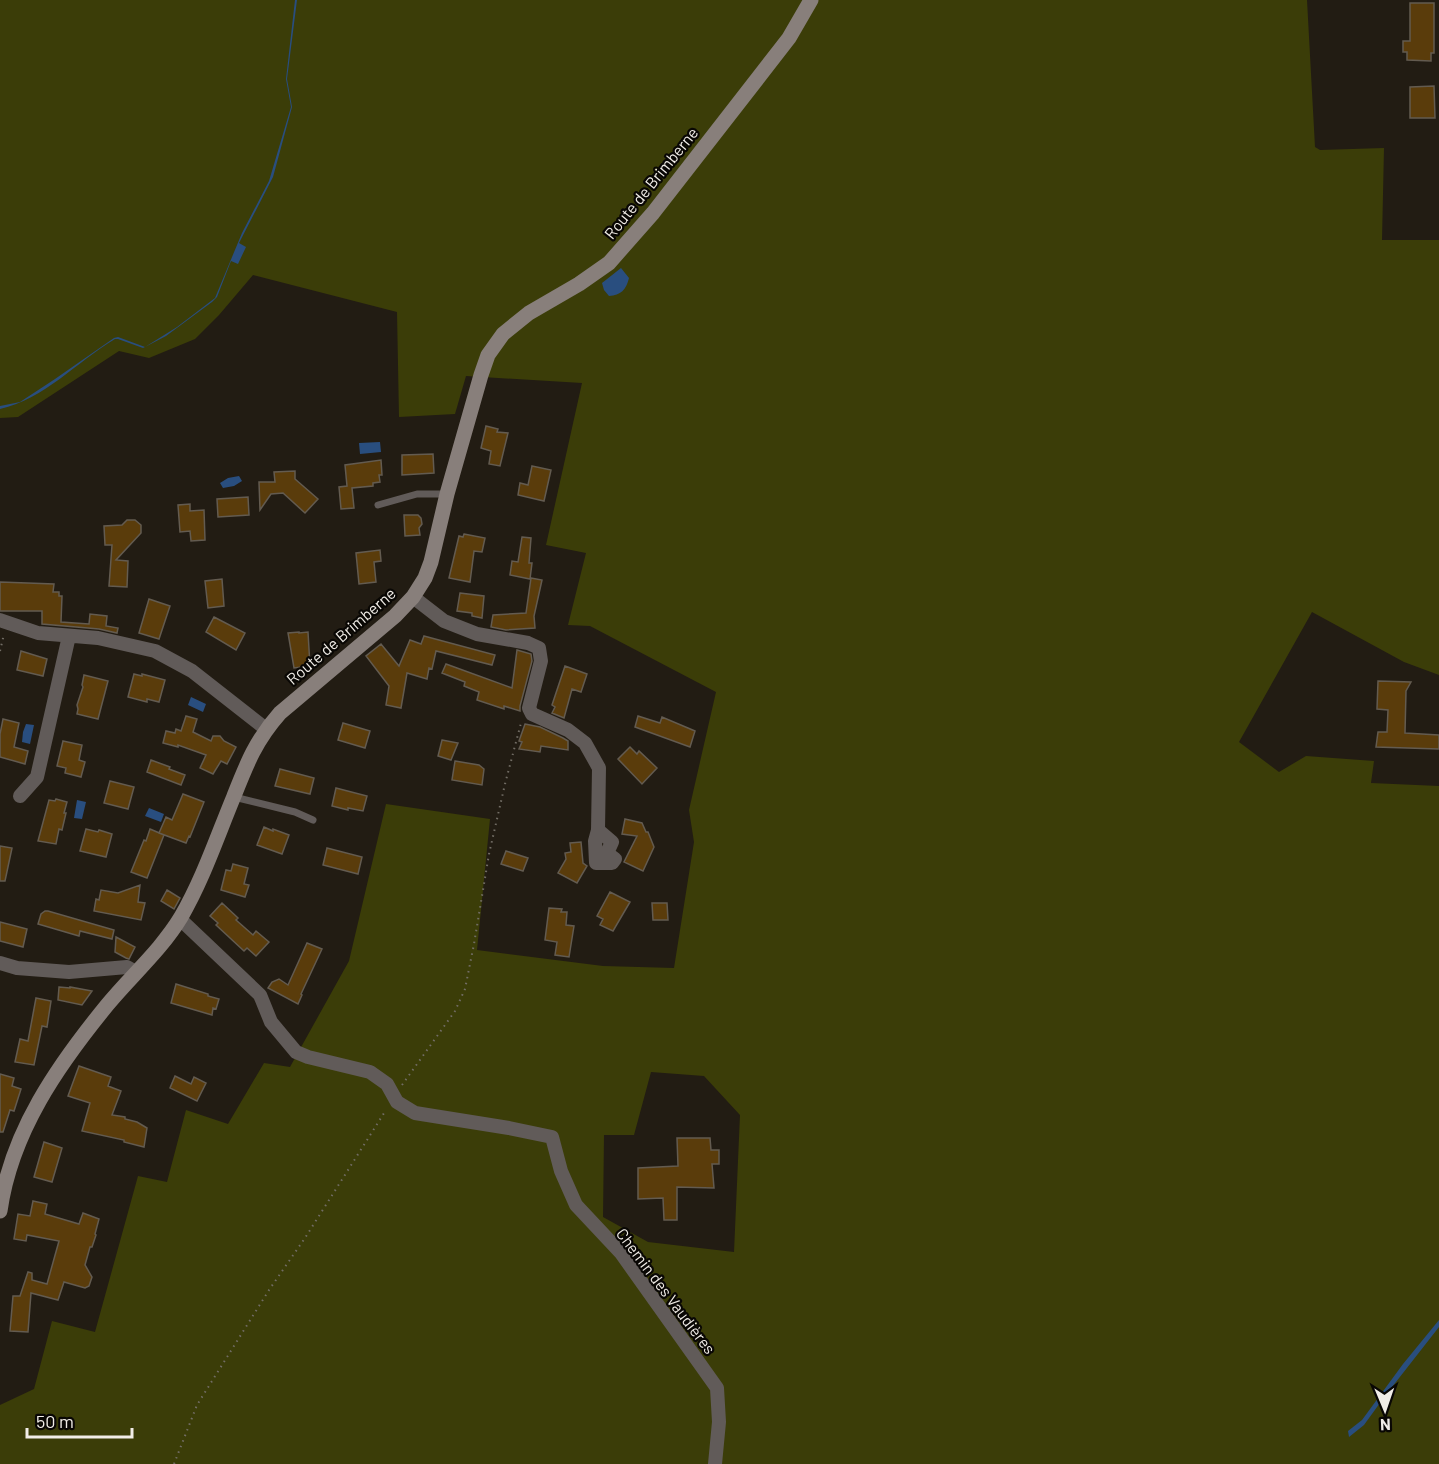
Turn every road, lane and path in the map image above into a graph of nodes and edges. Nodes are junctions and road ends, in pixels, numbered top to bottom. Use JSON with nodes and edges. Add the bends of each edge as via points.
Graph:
{"nodes":[{"id":1,"x":811,"y":0,"type":"edge"},
{"id":2,"x":447,"y":494,"type":"junction"},
{"id":3,"x":378,"y":505,"type":"dead end"},
{"id":4,"x":413,"y":597,"type":"junction"},
{"id":5,"x":0,"y":620,"type":"edge"},
{"id":6,"x":69,"y":636,"type":"junction"},
{"id":7,"x":523,"y":717,"type":"dead end"},
{"id":8,"x":266,"y":729,"type":"junction"},
{"id":9,"x":20,"y":796,"type":"dead end"},
{"id":10,"x":234,"y":797,"type":"junction"},
{"id":11,"x":314,"y":820,"type":"dead end"},
{"id":12,"x":598,"y":830,"type":"dead end"},
{"id":13,"x":180,"y":919,"type":"junction"},
{"id":14,"x":0,"y":963,"type":"edge"},
{"id":15,"x":136,"y":972,"type":"junction"},
{"id":16,"x":394,"y":1096,"type":"junction"},
{"id":17,"x":3,"y":1174,"type":"edge"},
{"id":18,"x":0,"y":1211,"type":"edge"},
{"id":19,"x":174,"y":1464,"type":"edge"},
{"id":20,"x":715,"y":1464,"type":"edge"}],
"edges":[{"from":1,"to":2,"type":"street","name":"Route de Brimberne","via":[[789,38],[653,213],[609,262],[503,334],[488,355],[481,375]]},
{"from":2,"to":3,"type":"lane","via":[[417,494]]},
{"from":2,"to":4,"type":"street","name":"Route de Brimberne","via":[[431,562]]},
{"from":4,"to":8,"type":"street","name":"Route de Brimberne"},
{"from":4,"to":12,"type":"street","via":[[444,621],[477,634],[539,648],[542,661],[530,708],[532,714],[568,730],[585,743],[599,768]]},
{"from":5,"to":6,"type":"street","via":[[38,633]]},
{"from":6,"to":8,"type":"street","via":[[98,638],[155,651],[192,671]]},
{"from":6,"to":9,"type":"street","via":[[37,777]]},
{"from":7,"to":16,"type":"path","via":[[489,854],[465,989],[455,1011]]},
{"from":8,"to":10,"type":"street","name":"Route de Brimberne"},
{"from":10,"to":11,"type":"lane"},
{"from":10,"to":13,"type":"street","name":"Route de Brimberne"},
{"from":13,"to":15,"type":"street","name":"Route de Brimberne"},
{"from":13,"to":16,"type":"street","name":"Chemin des Vaudières","via":[[260,995],[271,1022],[296,1052],[370,1072],[387,1084]]},
{"from":14,"to":15,"type":"street","via":[[69,972],[127,968]]},
{"from":15,"to":17,"type":"street","name":"Route de Brimberne","via":[[57,1071]]},
{"from":16,"to":19,"type":"path","via":[[197,1406]]},
{"from":16,"to":20,"type":"street","name":"Chemin des Vaudières","via":[[415,1113],[552,1137],[576,1205],[621,1253],[717,1388]]},
{"from":17,"to":18,"type":"street","name":"Route de Brimberne"}]}
